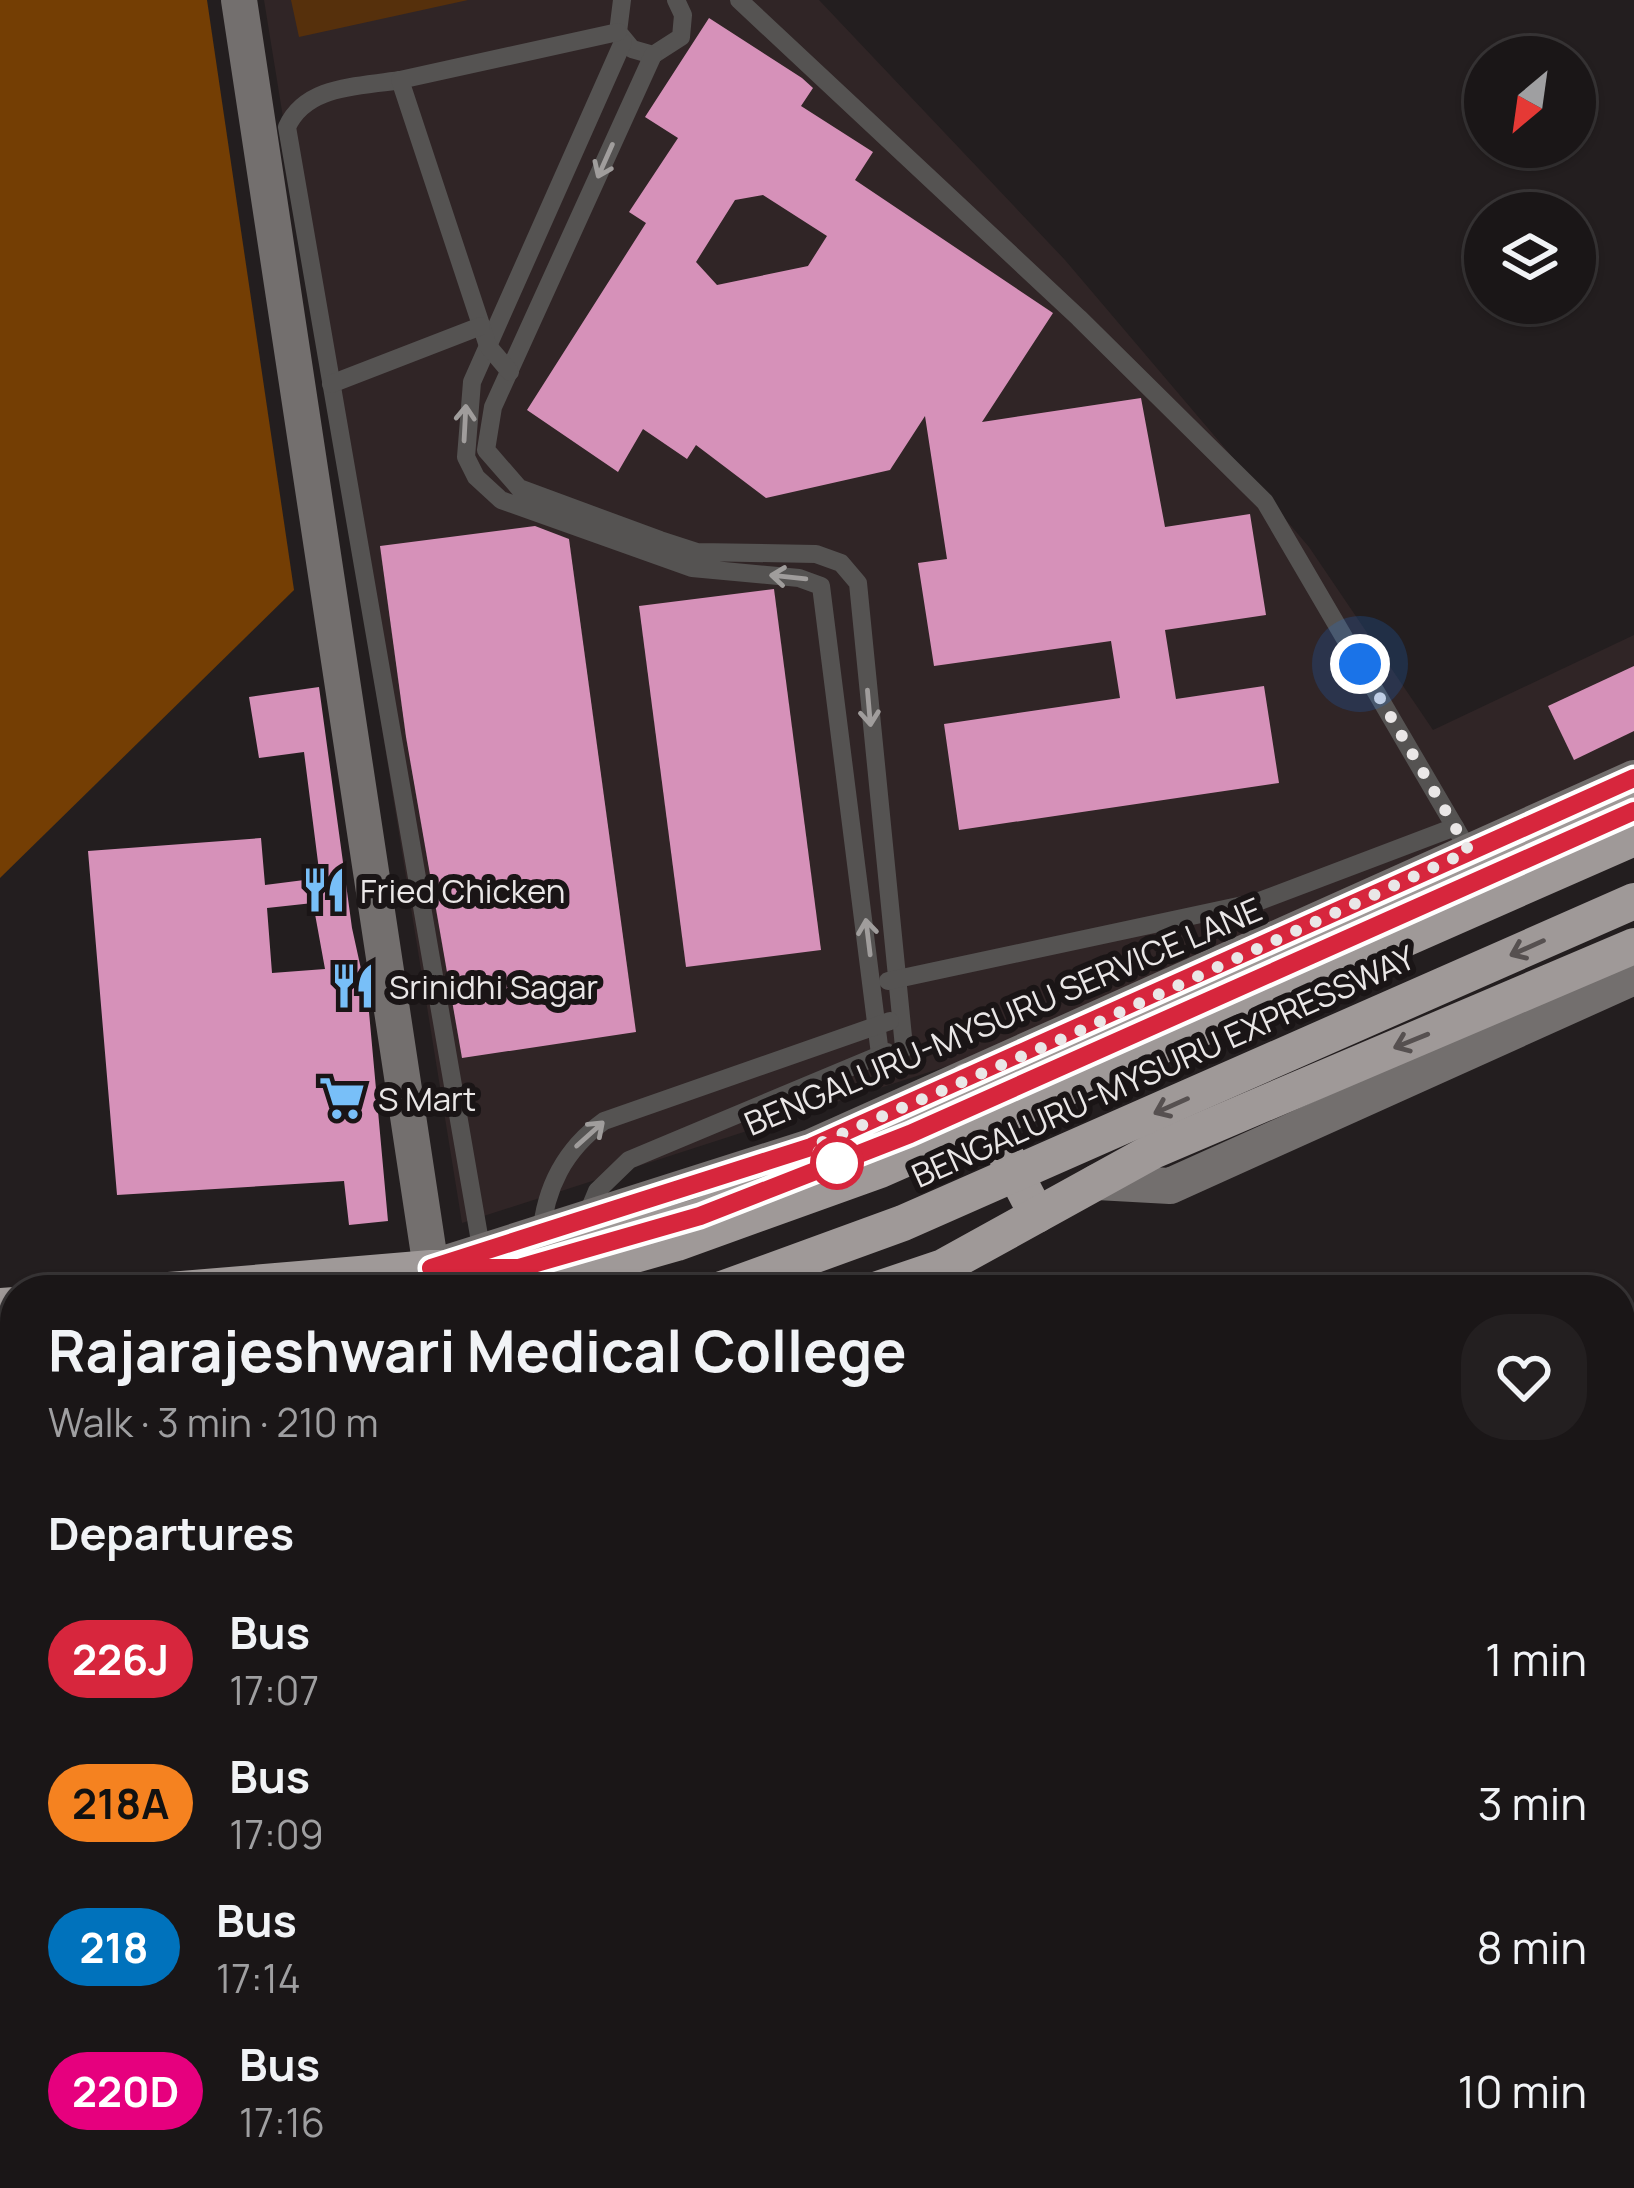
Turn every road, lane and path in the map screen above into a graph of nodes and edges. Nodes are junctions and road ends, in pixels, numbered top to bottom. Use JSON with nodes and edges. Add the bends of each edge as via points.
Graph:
{"nodes":[{"id":1,"x":239,"y":0,"type":"edge"},
{"id":2,"x":622,"y":0,"type":"edge"},
{"id":3,"x":739,"y":0,"type":"edge"},
{"id":4,"x":685,"y":1,"type":"edge"},
{"id":5,"x":621,"y":37,"type":"junction"},
{"id":6,"x":653,"y":55,"type":"junction"},
{"id":7,"x":400,"y":80,"type":"junction"},
{"id":8,"x":482,"y":326,"type":"junction"},
{"id":9,"x":488,"y":346,"type":"junction"},
{"id":10,"x":510,"y":372,"type":"junction"},
{"id":11,"x":331,"y":384,"type":"junction"},
{"id":12,"x":694,"y":560,"type":"junction"},
{"id":13,"x":1634,"y":778,"type":"edge"},
{"id":14,"x":1634,"y":811,"type":"edge"},
{"id":15,"x":1634,"y":838,"type":"edge"},
{"id":16,"x":1462,"y":839,"type":"junction"},
{"id":17,"x":1634,"y":901,"type":"edge"},
{"id":18,"x":1634,"y":946,"type":"edge"},
{"id":19,"x":1634,"y":977,"type":"edge"},
{"id":20,"x":895,"y":979,"type":"junction"},
{"id":21,"x":874,"y":985,"type":"junction"},
{"id":22,"x":899,"y":1017,"type":"junction"},
{"id":23,"x":879,"y":1026,"type":"junction"},
{"id":24,"x":880,"y":1054,"type":"junction"},
{"id":25,"x":972,"y":1092,"type":"junction"},
{"id":26,"x":1097,"y":1182,"type":"junction"},
{"id":27,"x":1037,"y":1215,"type":"junction"},
{"id":28,"x":584,"y":1222,"type":"junction"},
{"id":29,"x":541,"y":1236,"type":"junction"},
{"id":30,"x":482,"y":1253,"type":"junction"},
{"id":31,"x":431,"y":1268,"type":"junction"},
{"id":32,"x":348,"y":1275,"type":"edge"},
{"id":33,"x":564,"y":1275,"type":"edge"},
{"id":34,"x":759,"y":1275,"type":"edge"},
{"id":35,"x":920,"y":1275,"type":"edge"}],
"edges":[{"from":1,"to":31,"type":"street"},
{"from":2,"to":5,"type":"lane"},
{"from":3,"to":16,"type":"lane","via":[[1265,502]]},
{"from":4,"to":6,"type":"lane","via":[[680,37]]},
{"from":5,"to":6,"type":"lane"},
{"from":5,"to":7,"type":"lane"},
{"from":5,"to":9,"type":"lane"},
{"from":6,"to":10,"type":"lane","one_way":true},
{"from":7,"to":8,"type":"lane"},
{"from":7,"to":11,"type":"lane","via":[[319,94],[297,105],[287,127]]},
{"from":8,"to":9,"type":"lane"},
{"from":8,"to":11,"type":"lane"},
{"from":9,"to":10,"type":"lane"},
{"from":12,"to":9,"type":"lane","one_way":true,"via":[[501,500],[476,477],[463,439],[466,401]]},
{"from":10,"to":12,"type":"lane","via":[[486,428],[486,451],[506,478]]},
{"from":11,"to":30,"type":"lane"},
{"from":12,"to":20,"type":"lane","one_way":true,"via":[[816,554],[841,563],[858,583]]},
{"from":21,"to":12,"type":"lane","one_way":true,"via":[[821,586]]},
{"from":13,"to":16,"type":"street","name":"BENGALURU-MYSURU SERVICE LANE"},
{"from":14,"to":25,"type":"highway"},
{"from":15,"to":33,"type":"highway","bridge":true,"via":[[880,1170]]},
{"from":16,"to":20,"type":"lane","via":[[1256,902]]},
{"from":16,"to":25,"type":"street","name":"BENGALURU-MYSURU SERVICE LANE"},
{"from":17,"to":34,"type":"highway","name":"BENGALURU-MYSURU EXPRESSWAY","one_way":true,"bridge":true,"via":[[943,1206]]},
{"from":18,"to":26,"type":"highway","one_way":true},
{"from":19,"to":26,"type":"street","via":[[1170,1186]]},
{"from":20,"to":21,"type":"lane"},
{"from":20,"to":22,"type":"lane"},
{"from":21,"to":23,"type":"lane"},
{"from":22,"to":23,"type":"lane"},
{"from":22,"to":24,"type":"lane","via":[[904,1047],[895,1063]]},
{"from":23,"to":24,"type":"lane"},
{"from":29,"to":23,"type":"lane","one_way":true,"via":[[553,1180],[604,1121]]},
{"from":24,"to":28,"type":"lane","via":[[629,1160],[597,1191]]},
{"from":25,"to":27,"type":"highway"},
{"from":25,"to":28,"type":"street","name":"BENGALURU-MYSURU SERVICE LANE"},
{"from":25,"to":31,"type":"highway","via":[[700,1216],[519,1268]]},
{"from":26,"to":27,"type":"highway"},
{"from":27,"to":35,"type":"highway"},
{"from":28,"to":29,"type":"street","name":"BENGALURU-MYSURU SERVICE LANE"},
{"from":29,"to":30,"type":"street","name":"BENGALURU-MYSURU SERVICE LANE"},
{"from":30,"to":31,"type":"street","name":"BENGALURU-MYSURU SERVICE LANE"},
{"from":31,"to":32,"type":"highway","name":"BENGALURU-MYSURU SERVICE LANE"}]}
